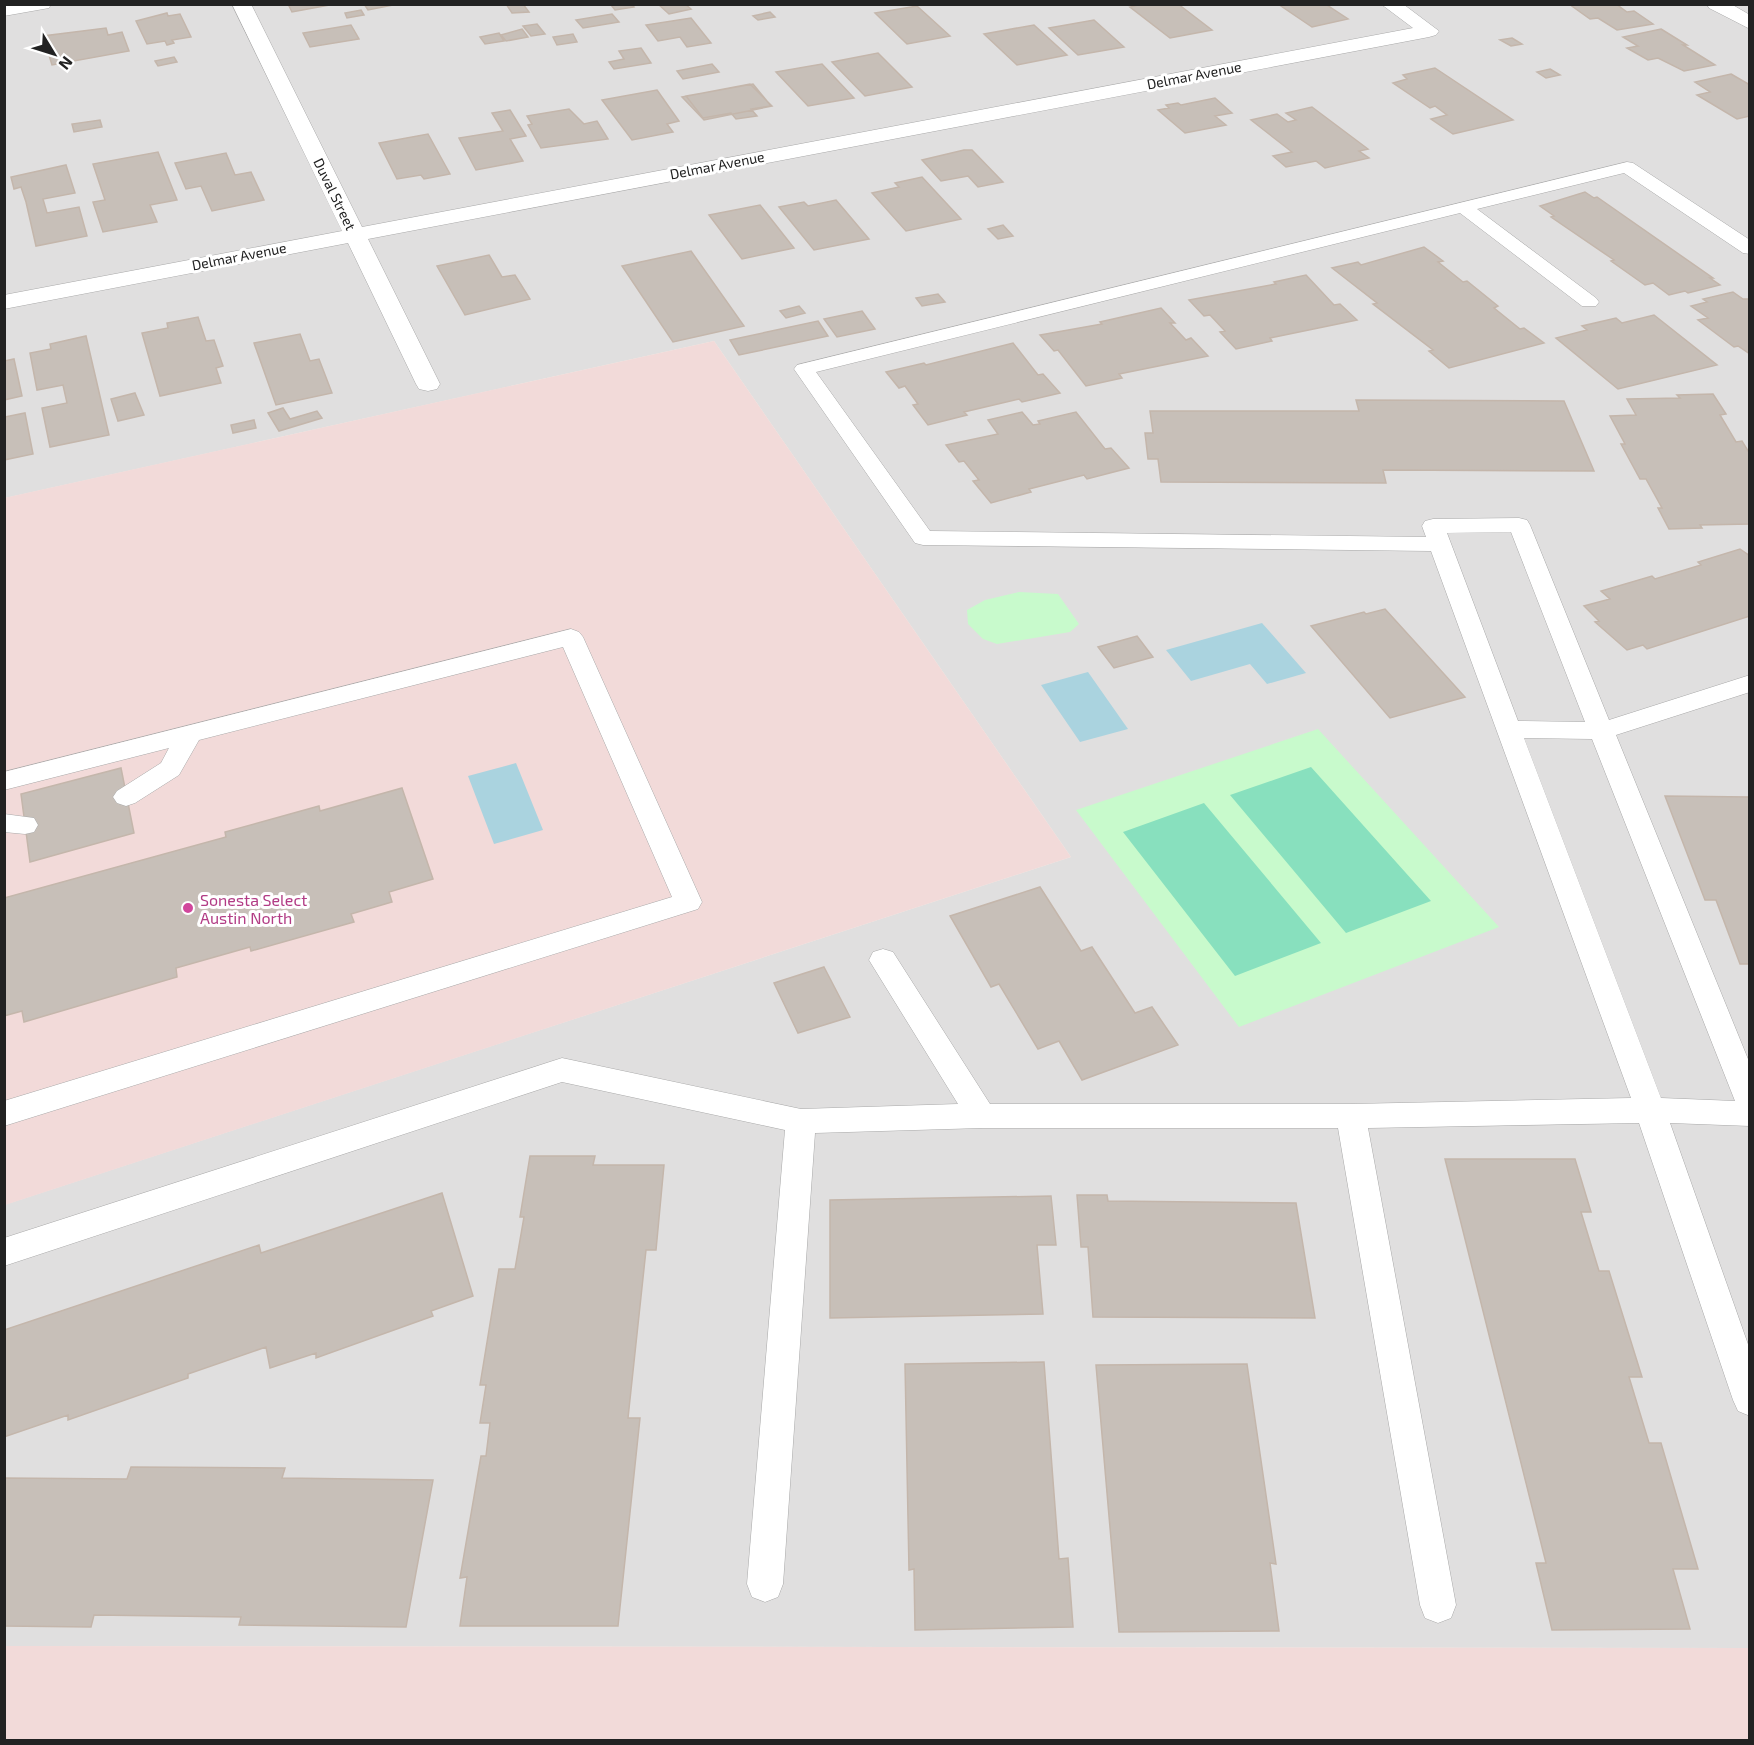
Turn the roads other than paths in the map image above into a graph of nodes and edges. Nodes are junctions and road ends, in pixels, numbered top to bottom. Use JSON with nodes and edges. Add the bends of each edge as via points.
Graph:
{"nodes":[{"id":1,"x":42,"y":4,"type":"edge"},
{"id":2,"x":241,"y":4,"type":"edge"},
{"id":3,"x":1390,"y":4,"type":"edge"},
{"id":4,"x":1716,"y":4,"type":"edge"},
{"id":5,"x":4,"y":10,"type":"edge"},
{"id":6,"x":1749,"y":23,"type":"edge"},
{"id":7,"x":1461,"y":206,"type":"junction"},
{"id":8,"x":354,"y":234,"type":"junction"},
{"id":9,"x":1749,"y":249,"type":"edge"},
{"id":10,"x":4,"y":302,"type":"edge"},
{"id":11,"x":1589,"y":302,"type":"dead end"},
{"id":12,"x":428,"y":384,"type":"dead end"},
{"id":13,"x":1439,"y":544,"type":"junction"},
{"id":14,"x":1749,"y":683,"type":"edge"},
{"id":15,"x":1508,"y":729,"type":"junction"},
{"id":16,"x":1602,"y":731,"type":"junction"},
{"id":17,"x":190,"y":733,"type":"junction"},
{"id":18,"x":4,"y":781,"type":"edge"},
{"id":19,"x":126,"y":797,"type":"dead end"},
{"id":20,"x":883,"y":960,"type":"dead end"},
{"id":21,"x":1749,"y":1102,"type":"edge"},
{"id":22,"x":1650,"y":1110,"type":"junction"},
{"id":23,"x":4,"y":1114,"type":"edge"},
{"id":24,"x":1749,"y":1114,"type":"edge"},
{"id":25,"x":982,"y":1116,"type":"junction"},
{"id":26,"x":1351,"y":1116,"type":"junction"},
{"id":27,"x":801,"y":1121,"type":"junction"},
{"id":28,"x":4,"y":1252,"type":"edge"},
{"id":29,"x":1749,"y":1400,"type":"edge"},
{"id":30,"x":765,"y":1584,"type":"dead end"},
{"id":31,"x":1438,"y":1605,"type":"dead end"}],
"edges":[{"from":1,"to":5,"type":"street"},
{"from":2,"to":8,"type":"street","name":"Duval Street"},
{"from":3,"to":8,"type":"street","name":"Delmar Avenue","via":[[1430,31]]},
{"from":4,"to":6,"type":"street"},
{"from":7,"to":9,"type":"lane","via":[[1627,167]]},
{"from":7,"to":11,"type":"lane"},
{"from":7,"to":13,"type":"lane","via":[[804,369],[923,538]]},
{"from":8,"to":10,"type":"street","name":"Delmar Avenue"},
{"from":8,"to":12,"type":"street","name":"Duval Street"},
{"from":13,"to":15,"type":"lane"},
{"from":13,"to":16,"type":"lane","via":[[1433,526],[1520,525]]},
{"from":14,"to":16,"type":"lane"},
{"from":15,"to":16,"type":"lane"},
{"from":15,"to":22,"type":"lane"},
{"from":16,"to":21,"type":"lane"},
{"from":17,"to":18,"type":"lane"},
{"from":17,"to":19,"type":"lane","via":[[170,769]]},
{"from":17,"to":23,"type":"lane","via":[[571,637],[688,902]]},
{"from":20,"to":25,"type":"lane"},
{"from":22,"to":24,"type":"lane"},
{"from":22,"to":26,"type":"lane"},
{"from":22,"to":29,"type":"lane"},
{"from":25,"to":26,"type":"lane"},
{"from":25,"to":27,"type":"lane"},
{"from":26,"to":31,"type":"lane"},
{"from":27,"to":28,"type":"lane","via":[[561,1070]]},
{"from":27,"to":30,"type":"lane"}]}
